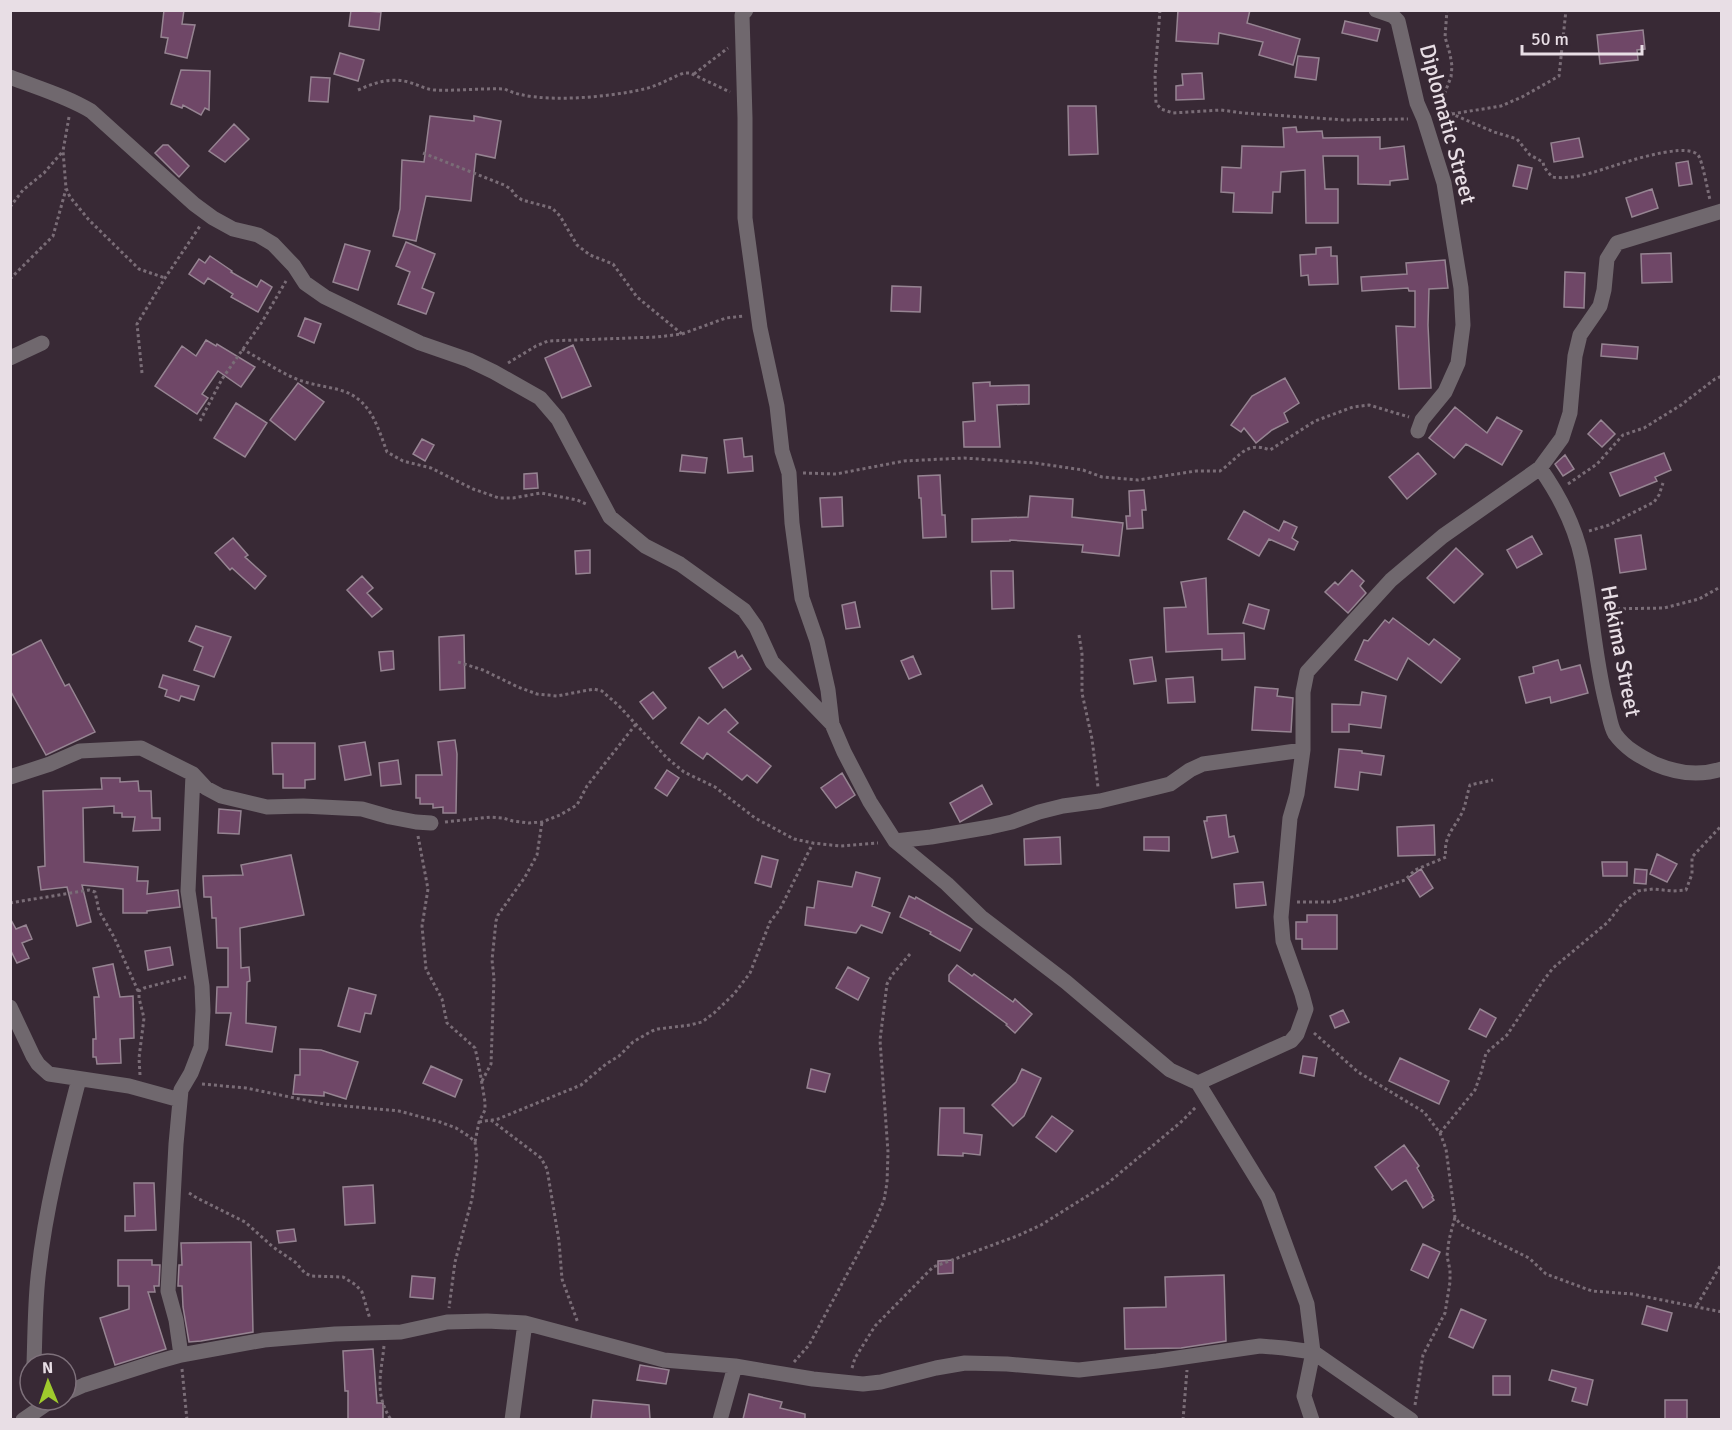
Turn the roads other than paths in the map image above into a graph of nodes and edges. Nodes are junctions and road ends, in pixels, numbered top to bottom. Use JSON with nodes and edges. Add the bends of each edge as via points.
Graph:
{"nodes":[{"id":1,"x":1376,"y":10,"type":"edge"},
{"id":2,"x":743,"y":12,"type":"edge"},
{"id":3,"x":10,"y":77,"type":"edge"},
{"id":4,"x":1717,"y":212,"type":"edge"},
{"id":5,"x":42,"y":343,"type":"dead end"},
{"id":6,"x":10,"y":358,"type":"edge"},
{"id":7,"x":1420,"y":425,"type":"road end"},
{"id":8,"x":1540,"y":468,"type":"junction"},
{"id":9,"x":832,"y":724,"type":"junction"},
{"id":10,"x":1303,"y":750,"type":"junction"},
{"id":11,"x":1722,"y":769,"type":"edge"},
{"id":12,"x":193,"y":774,"type":"junction"},
{"id":13,"x":10,"y":777,"type":"edge"},
{"id":14,"x":424,"y":822,"type":"road end"},
{"id":15,"x":895,"y":841,"type":"junction"},
{"id":16,"x":10,"y":1007,"type":"edge"},
{"id":17,"x":79,"y":1079,"type":"junction"},
{"id":18,"x":1198,"y":1083,"type":"junction"},
{"id":19,"x":180,"y":1100,"type":"junction"},
{"id":20,"x":525,"y":1323,"type":"junction"},
{"id":21,"x":35,"y":1352,"type":"edge"},
{"id":22,"x":1313,"y":1352,"type":"junction"},
{"id":23,"x":181,"y":1355,"type":"junction"},
{"id":24,"x":735,"y":1366,"type":"junction"},
{"id":25,"x":78,"y":1388,"type":"edge"},
{"id":26,"x":1413,"y":1414,"type":"edge"},
{"id":27,"x":512,"y":1419,"type":"edge"},
{"id":28,"x":720,"y":1419,"type":"edge"},
{"id":29,"x":1312,"y":1419,"type":"edge"}],
"edges":[{"from":1,"to":7,"type":"street","name":"Diplomatic Street","via":[[1398,21],[1417,103],[1444,183],[1461,288],[1463,325],[1458,363],[1445,392]]},
{"from":2,"to":9,"type":"street","via":[[745,218],[758,314],[789,473],[802,598],[817,641]]},
{"from":3,"to":9,"type":"street","via":[[92,111],[207,214],[273,244],[305,283],[326,297],[420,344],[469,360],[540,399],[558,419],[610,517],[645,546],[681,564],[744,610],[772,662]]},
{"from":4,"to":8,"type":"street","via":[[1617,243],[1607,259],[1600,306],[1580,334],[1570,413],[1562,438]]},
{"from":5,"to":6,"type":"street"},
{"from":8,"to":10,"type":"street","via":[[1443,536],[1391,580],[1307,672]]},
{"from":8,"to":11,"type":"street","name":"Hekima Street","via":[[1557,492],[1576,535],[1598,670],[1613,731],[1624,746],[1663,768],[1683,773]]},
{"from":9,"to":15,"type":"street","via":[[870,802]]},
{"from":10,"to":15,"type":"street","via":[[1203,764],[1170,784],[1063,806],[990,827]]},
{"from":10,"to":18,"type":"street","via":[[1290,818],[1281,917],[1283,941],[1306,1009],[1291,1041]]},
{"from":12,"to":13,"type":"street","via":[[141,748],[123,748],[80,750]]},
{"from":12,"to":14,"type":"street","via":[[221,796],[267,807],[363,809]]},
{"from":12,"to":19,"type":"street","via":[[188,891],[203,1011],[201,1047]]},
{"from":15,"to":18,"type":"street","via":[[981,917],[1170,1070]]},
{"from":16,"to":17,"type":"street","via":[[44,1071]]},
{"from":17,"to":19,"type":"street","via":[[129,1086]]},
{"from":17,"to":21,"type":"street","via":[[43,1238]]},
{"from":18,"to":22,"type":"street","via":[[1268,1197],[1307,1304]]},
{"from":19,"to":23,"type":"street","via":[[168,1291]]},
{"from":20,"to":23,"type":"street","via":[[447,1322],[401,1332],[264,1340]]},
{"from":20,"to":24,"type":"street","via":[[664,1360]]},
{"from":20,"to":27,"type":"street"},
{"from":22,"to":24,"type":"street","via":[[1260,1346],[1079,1370],[965,1363],[863,1384]]},
{"from":22,"to":26,"type":"street"},
{"from":22,"to":29,"type":"street","via":[[1304,1396]]},
{"from":23,"to":25,"type":"street"},
{"from":24,"to":28,"type":"street"}]}
